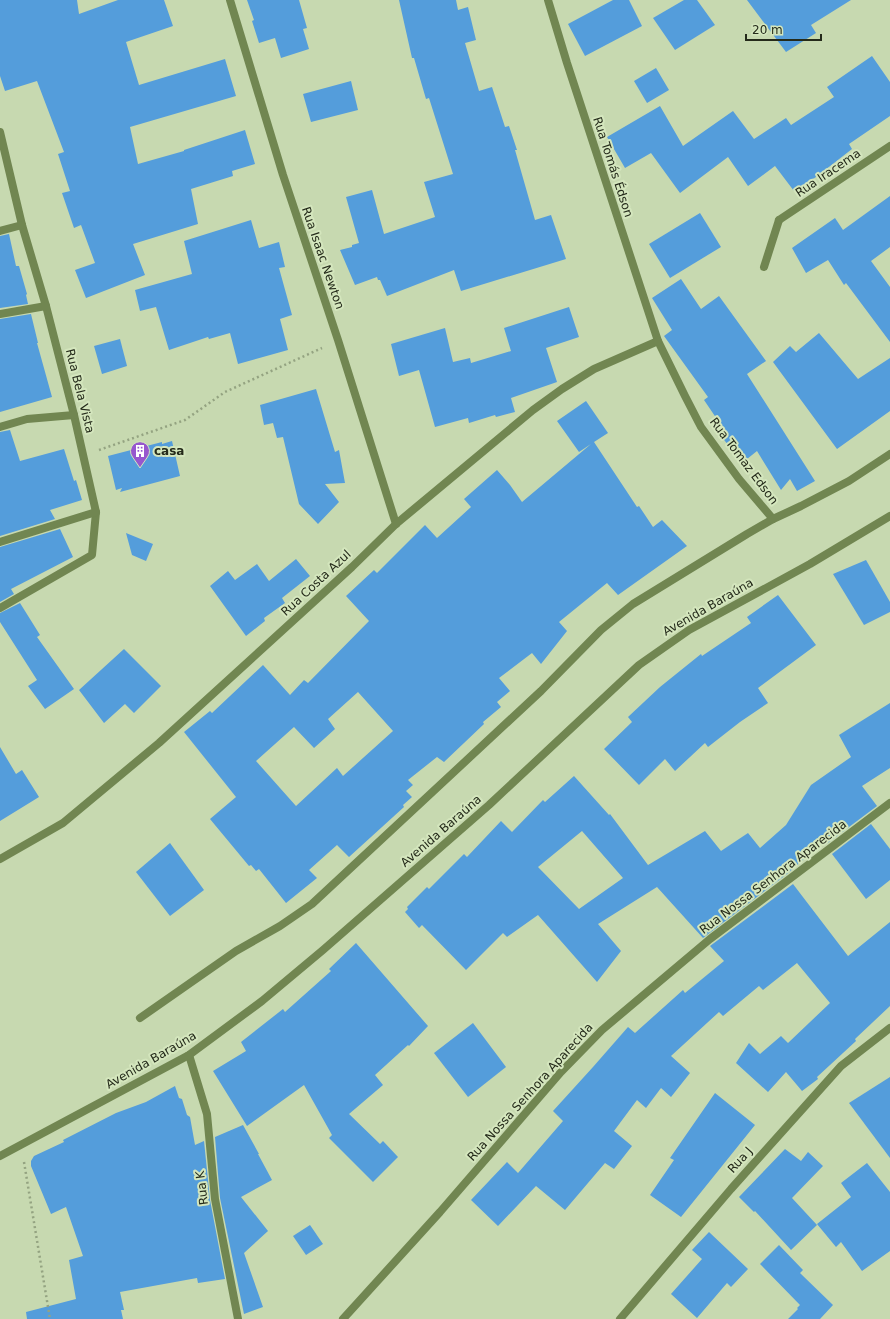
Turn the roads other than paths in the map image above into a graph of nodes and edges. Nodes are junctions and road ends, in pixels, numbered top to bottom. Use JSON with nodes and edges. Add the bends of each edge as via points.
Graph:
{"nodes":[{"id":1,"x":230,"y":0,"type":"edge"},
{"id":2,"x":548,"y":0,"type":"edge"},
{"id":3,"x":0,"y":132,"type":"edge"},
{"id":4,"x":890,"y":146,"type":"edge"},
{"id":5,"x":22,"y":225,"type":"junction"},
{"id":6,"x":0,"y":231,"type":"edge"},
{"id":7,"x":764,"y":267,"type":"dead end"},
{"id":8,"x":46,"y":306,"type":"junction"},
{"id":9,"x":0,"y":314,"type":"edge"},
{"id":10,"x":658,"y":341,"type":"junction"},
{"id":11,"x":74,"y":415,"type":"junction"},
{"id":12,"x":0,"y":427,"type":"edge"},
{"id":13,"x":890,"y":454,"type":"edge"},
{"id":14,"x":96,"y":512,"type":"junction"},
{"id":15,"x":890,"y":516,"type":"edge"},
{"id":16,"x":773,"y":519,"type":"junction"},
{"id":17,"x":396,"y":524,"type":"junction"},
{"id":18,"x":0,"y":542,"type":"edge"},
{"id":19,"x":0,"y":608,"type":"edge"},
{"id":20,"x":890,"y":803,"type":"edge"},
{"id":21,"x":0,"y":859,"type":"edge"},
{"id":22,"x":140,"y":1018,"type":"dead end"},
{"id":23,"x":890,"y":1028,"type":"edge"},
{"id":24,"x":189,"y":1055,"type":"junction"},
{"id":25,"x":0,"y":1156,"type":"edge"},
{"id":26,"x":238,"y":1319,"type":"edge"},
{"id":27,"x":343,"y":1319,"type":"edge"},
{"id":28,"x":620,"y":1319,"type":"edge"}],
"edges":[{"from":1,"to":17,"type":"street","name":"Rua Isaac Newton","via":[[283,175]]},
{"from":2,"to":10,"type":"street","name":"Rua Tomás Édson"},
{"from":3,"to":5,"type":"street","name":"Rua Bela Vista"},
{"from":4,"to":7,"type":"street","name":"Rua Iracema","via":[[779,220]]},
{"from":5,"to":6,"type":"street"},
{"from":5,"to":8,"type":"street","name":"Rua Bela Vista"},
{"from":8,"to":9,"type":"street"},
{"from":8,"to":11,"type":"street","name":"Rua Bela Vista"},
{"from":10,"to":16,"type":"street","name":"Rua Tomaz Edson","via":[[701,427],[739,479]]},
{"from":10,"to":17,"type":"street","name":"Rua Costa Azul","via":[[594,370],[562,389],[533,410]]},
{"from":11,"to":12,"type":"street","via":[[27,419]]},
{"from":11,"to":14,"type":"street","name":"Rua Bela Vista"},
{"from":13,"to":16,"type":"street","name":"Rua Tomaz Edson","via":[[849,481]]},
{"from":14,"to":18,"type":"street"},
{"from":14,"to":19,"type":"street","name":"Rua Bela Vista","via":[[92,555]]},
{"from":15,"to":24,"type":"street","name":"Avenida Baraúna","via":[[810,564],[689,630],[639,665],[489,805],[323,950],[262,1001]]},
{"from":16,"to":22,"type":"street","via":[[633,604],[601,630],[541,691],[312,904],[236,951]]},
{"from":17,"to":21,"type":"street","name":"Rua Costa Azul","via":[[159,743],[63,823]]},
{"from":20,"to":27,"type":"street","name":"Rua Nossa Senhora Aparecida","via":[[710,939],[602,1030],[561,1072]]},
{"from":23,"to":28,"type":"street","name":"Rua J","via":[[841,1066],[731,1188]]},
{"from":24,"to":25,"type":"street","name":"Avenida Baraúna"},
{"from":24,"to":26,"type":"street","name":"Rua K","via":[[207,1114],[215,1199]]}]}
